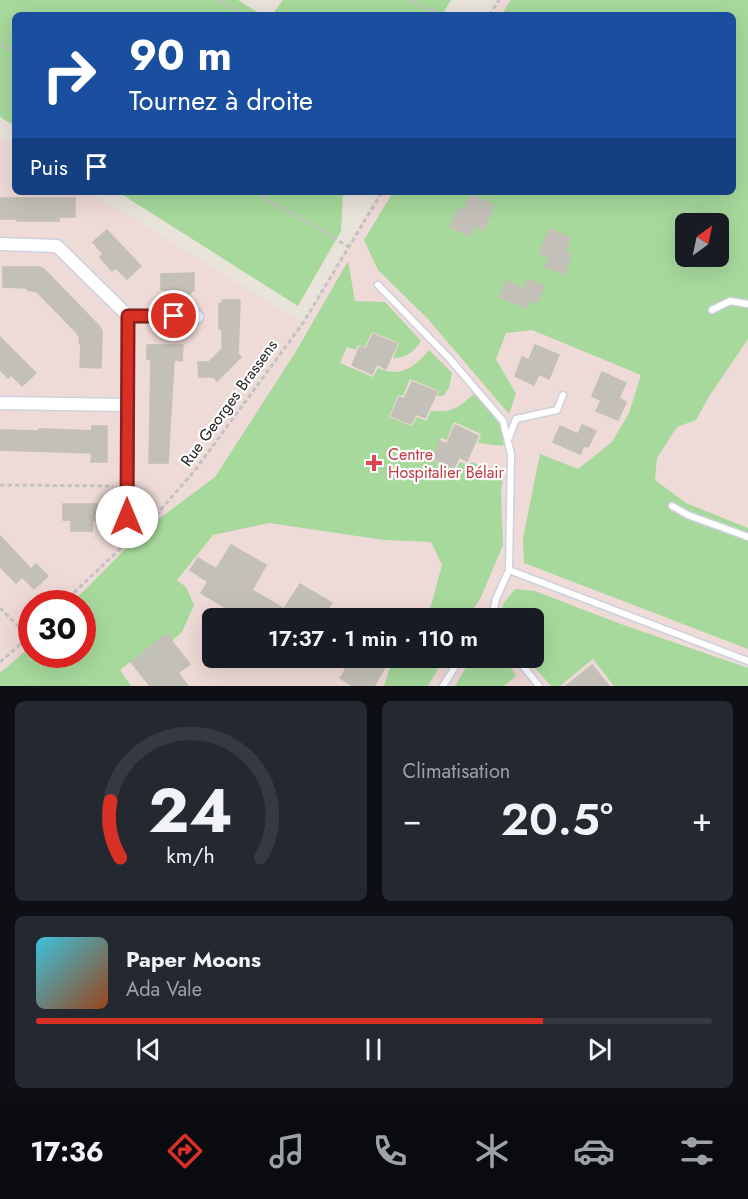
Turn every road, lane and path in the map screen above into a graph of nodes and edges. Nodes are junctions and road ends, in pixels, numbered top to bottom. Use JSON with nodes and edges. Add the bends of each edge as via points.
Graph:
{"nodes":[{"id":1,"x":220,"y":0,"type":"edge"},
{"id":2,"x":412,"y":0,"type":"edge"},
{"id":3,"x":239,"y":12,"type":"edge"},
{"id":4,"x":436,"y":12,"type":"edge"},
{"id":5,"x":260,"y":195,"type":"edge"},
{"id":6,"x":380,"y":195,"type":"edge"},
{"id":7,"x":0,"y":244,"type":"edge"},
{"id":8,"x":349,"y":247,"type":"junction"},
{"id":9,"x":378,"y":285,"type":"dead end"},
{"id":10,"x":748,"y":304,"type":"edge"},
{"id":11,"x":712,"y":310,"type":"dead end"},
{"id":12,"x":128,"y":316,"type":"junction"},
{"id":13,"x":196,"y":317,"type":"dead end"},
{"id":14,"x":563,"y":395,"type":"dead end"},
{"id":15,"x":0,"y":403,"type":"edge"},
{"id":16,"x":127,"y":405,"type":"junction"},
{"id":17,"x":508,"y":441,"type":"junction"},
{"id":18,"x":0,"y":485,"type":"edge"},
{"id":19,"x":127,"y":487,"type":"junction"},
{"id":20,"x":672,"y":506,"type":"dead end"},
{"id":21,"x":127,"y":517,"type":"dead end"},
{"id":22,"x":748,"y":537,"type":"edge"},
{"id":23,"x":509,"y":570,"type":"junction"},
{"id":24,"x":77,"y":590,"type":"edge"},
{"id":25,"x":0,"y":608,"type":"edge"},
{"id":26,"x":494,"y":608,"type":"edge"},
{"id":27,"x":18,"y":624,"type":"edge"},
{"id":28,"x":18,"y":646,"type":"edge"},
{"id":29,"x":748,"y":661,"type":"edge"},
{"id":30,"x":0,"y":663,"type":"edge"},
{"id":31,"x":454,"y":668,"type":"edge"},
{"id":32,"x":525,"y":668,"type":"edge"},
{"id":33,"x":443,"y":686,"type":"edge"},
{"id":34,"x":539,"y":686,"type":"edge"}],
"edges":[{"from":1,"to":3,"type":"path"},
{"from":2,"to":4,"type":"path"},
{"from":5,"to":8,"type":"path"},
{"from":6,"to":8,"type":"path","name":"Rue Georges Brassens"},
{"from":7,"to":12,"type":"street","via":[[57,246]]},
{"from":8,"to":24,"type":"path","name":"Rue Georges Brassens","via":[[303,323],[196,469],[156,515]]},
{"from":9,"to":17,"type":"lane","via":[[450,358],[503,421]]},
{"from":10,"to":11,"type":"lane","via":[[730,301]]},
{"from":12,"to":13,"type":"street"},
{"from":12,"to":16,"type":"street"},
{"from":14,"to":17,"type":"lane","via":[[557,410],[516,419]]},
{"from":15,"to":16,"type":"street"},
{"from":16,"to":19,"type":"street"},
{"from":17,"to":23,"type":"lane"},
{"from":18,"to":19,"type":"path"},
{"from":19,"to":21,"type":"street"},
{"from":20,"to":22,"type":"lane"},
{"from":23,"to":26,"type":"lane"},
{"from":23,"to":29,"type":"lane"},
{"from":25,"to":27,"type":"path"},
{"from":28,"to":30,"type":"path"},
{"from":31,"to":33,"type":"lane"},
{"from":32,"to":34,"type":"lane"}]}
